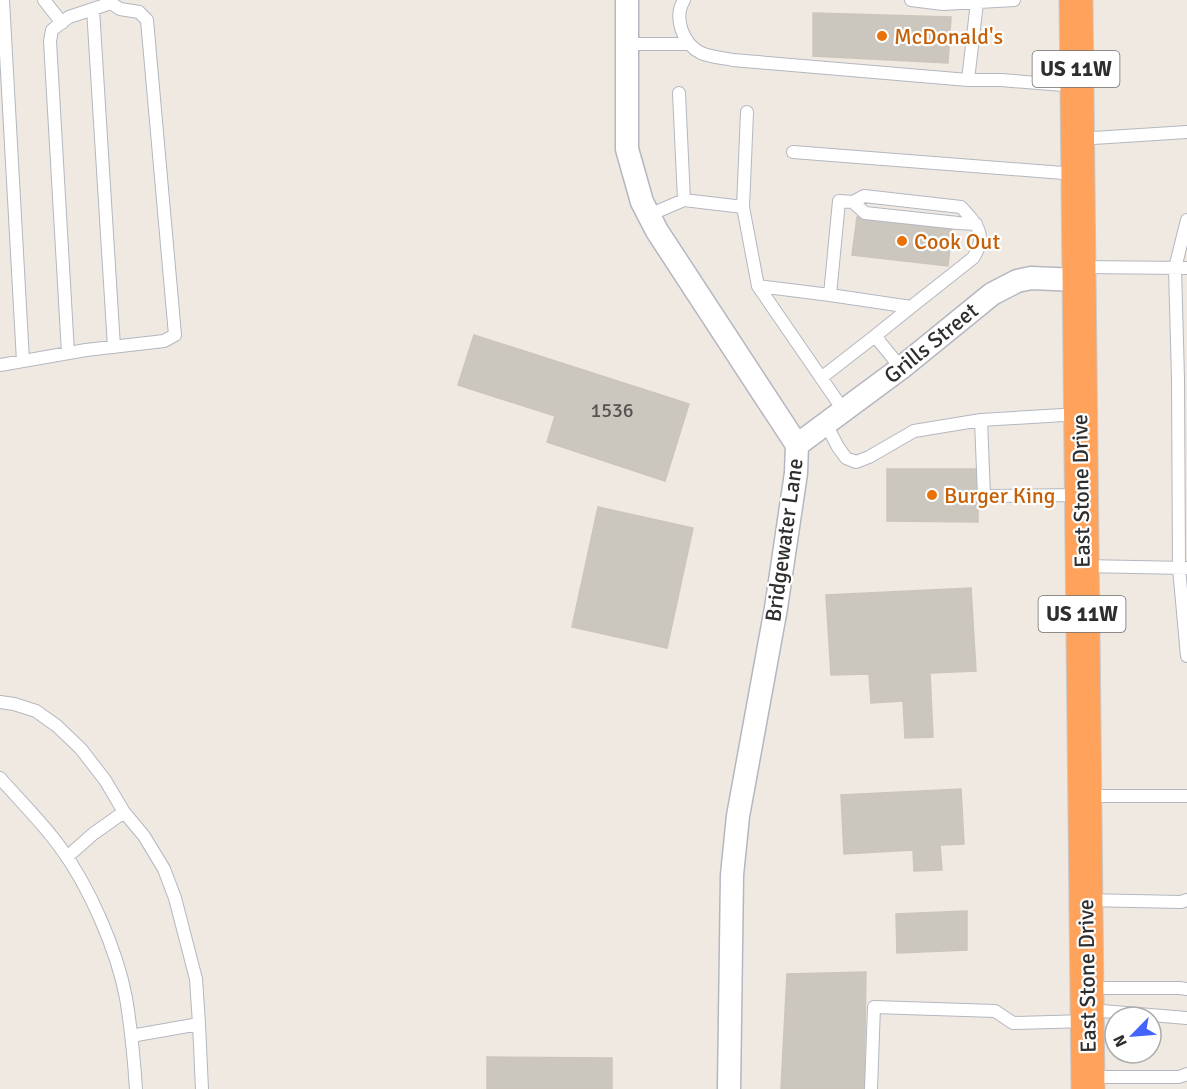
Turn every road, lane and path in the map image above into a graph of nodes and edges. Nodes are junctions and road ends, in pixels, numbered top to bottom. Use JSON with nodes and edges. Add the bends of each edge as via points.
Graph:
{"nodes":[{"id":1,"x":3,"y":0,"type":"edge"},
{"id":2,"x":44,"y":0,"type":"edge"},
{"id":3,"x":627,"y":0,"type":"edge"},
{"id":4,"x":684,"y":0,"type":"edge"},
{"id":5,"x":911,"y":0,"type":"edge"},
{"id":6,"x":1014,"y":0,"type":"edge"},
{"id":7,"x":1076,"y":0,"type":"edge"},
{"id":8,"x":111,"y":2,"type":"edge"},
{"id":9,"x":977,"y":2,"type":"junction"},
{"id":10,"x":93,"y":9,"type":"junction"},
{"id":11,"x":62,"y":23,"type":"junction"},
{"id":12,"x":688,"y":44,"type":"junction"},
{"id":13,"x":628,"y":45,"type":"junction"},
{"id":14,"x":968,"y":80,"type":"junction"},
{"id":15,"x":1076,"y":87,"type":"junction"},
{"id":16,"x":679,"y":93,"type":"dead end"},
{"id":17,"x":747,"y":112,"type":"dead end"},
{"id":18,"x":1187,"y":132,"type":"edge"},
{"id":19,"x":1077,"y":139,"type":"junction"},
{"id":20,"x":793,"y":152,"type":"dead end"},
{"id":21,"x":1077,"y":174,"type":"junction"},
{"id":22,"x":684,"y":200,"type":"junction"},
{"id":23,"x":743,"y":207,"type":"junction"},
{"id":24,"x":649,"y":215,"type":"junction"},
{"id":25,"x":1187,"y":220,"type":"edge"},
{"id":26,"x":1181,"y":268,"type":"edge"},
{"id":27,"x":1078,"y":274,"type":"junction"},
{"id":28,"x":758,"y":286,"type":"junction"},
{"id":29,"x":830,"y":295,"type":"junction"},
{"id":30,"x":911,"y":307,"type":"junction"},
{"id":31,"x":875,"y":336,"type":"junction"},
{"id":32,"x":114,"y":347,"type":"junction"},
{"id":33,"x":68,"y":353,"type":"junction"},
{"id":34,"x":23,"y":361,"type":"junction"},
{"id":35,"x":0,"y":365,"type":"edge"},
{"id":36,"x":901,"y":368,"type":"junction"},
{"id":37,"x":821,"y":378,"type":"junction"},
{"id":38,"x":844,"y":411,"type":"junction"},
{"id":39,"x":1080,"y":414,"type":"junction"},
{"id":40,"x":981,"y":420,"type":"junction"},
{"id":41,"x":826,"y":424,"type":"junction"},
{"id":42,"x":798,"y":445,"type":"junction"},
{"id":43,"x":1081,"y":495,"type":"junction"},
{"id":44,"x":1082,"y":566,"type":"junction"},
{"id":45,"x":1183,"y":568,"type":"edge"},
{"id":46,"x":1187,"y":650,"type":"edge"},
{"id":47,"x":0,"y":702,"type":"edge"},
{"id":48,"x":0,"y":778,"type":"edge"},
{"id":49,"x":1085,"y":796,"type":"junction"},
{"id":50,"x":1187,"y":796,"type":"edge"},
{"id":51,"x":124,"y":812,"type":"junction"},
{"id":52,"x":67,"y":857,"type":"junction"},
{"id":53,"x":1086,"y":900,"type":"junction"},
{"id":54,"x":1187,"y":900,"type":"edge"},
{"id":55,"x":1187,"y":989,"type":"edge"},
{"id":56,"x":1087,"y":1006,"type":"junction"},
{"id":57,"x":1187,"y":1018,"type":"edge"},
{"id":58,"x":200,"y":1024,"type":"junction"},
{"id":59,"x":131,"y":1036,"type":"junction"},
{"id":60,"x":1187,"y":1074,"type":"edge"},
{"id":61,"x":1088,"y":1083,"type":"edge"},
{"id":62,"x":136,"y":1089,"type":"edge"},
{"id":63,"x":202,"y":1089,"type":"edge"},
{"id":64,"x":729,"y":1089,"type":"edge"},
{"id":65,"x":871,"y":1089,"type":"edge"}],
"edges":[{"from":1,"to":34,"type":"lane"},
{"from":2,"to":11,"type":"lane"},
{"from":3,"to":13,"type":"street","name":"Bridgewater Lane"},
{"from":4,"to":12,"type":"lane","via":[[680,19]]},
{"from":5,"to":9,"type":"lane","via":[[943,4]]},
{"from":6,"to":9,"type":"lane"},
{"from":7,"to":15,"type":"highway","name":"East Stone Drive","number":"US 11W"},
{"from":8,"to":10,"type":"lane"},
{"from":8,"to":32,"type":"lane","via":[[120,9],[139,12],[147,20],[175,335],[164,341]]},
{"from":9,"to":14,"type":"lane"},
{"from":10,"to":11,"type":"lane"},
{"from":10,"to":32,"type":"lane"},
{"from":11,"to":33,"type":"lane","via":[[52,30],[50,41]]},
{"from":12,"to":13,"type":"lane"},
{"from":12,"to":14,"type":"lane","via":[[701,53],[733,60]]},
{"from":13,"to":24,"type":"street","name":"Bridgewater Lane","via":[[627,149]]},
{"from":14,"to":15,"type":"lane"},
{"from":15,"to":19,"type":"highway","name":"East Stone Drive","number":"US 11W"},
{"from":16,"to":22,"type":"lane"},
{"from":17,"to":23,"type":"lane"},
{"from":18,"to":19,"type":"lane"},
{"from":19,"to":21,"type":"highway","name":"East Stone Drive","number":"US 11W"},
{"from":20,"to":21,"type":"lane"},
{"from":21,"to":27,"type":"highway","name":"East Stone Drive","number":"US 11W"},
{"from":22,"to":23,"type":"lane"},
{"from":22,"to":24,"type":"lane"},
{"from":23,"to":28,"type":"lane"},
{"from":24,"to":42,"type":"street","name":"Bridgewater Lane"},
{"from":25,"to":26,"type":"lane"},
{"from":26,"to":27,"type":"lane"},
{"from":26,"to":45,"type":"lane","via":[[1178,379]]},
{"from":27,"to":36,"type":"street","name":"Grills Street","via":[[1017,281],[992,294]]},
{"from":27,"to":39,"type":"highway","name":"East Stone Drive","number":"US 11W"},
{"from":28,"to":29,"type":"lane"},
{"from":28,"to":37,"type":"lane"},
{"from":29,"to":30,"type":"lane"},
{"from":29,"to":30,"type":"lane","via":[[839,201],[853,202],[864,196],[961,207],[976,224],[981,239],[979,249],[974,258]]},
{"from":30,"to":31,"type":"lane"},
{"from":31,"to":36,"type":"lane"},
{"from":31,"to":37,"type":"lane"},
{"from":32,"to":33,"type":"lane"},
{"from":33,"to":34,"type":"lane"},
{"from":34,"to":35,"type":"lane"},
{"from":36,"to":38,"type":"street","name":"Grills Street"},
{"from":37,"to":38,"type":"lane"},
{"from":38,"to":41,"type":"street","name":"Grills Street"},
{"from":39,"to":40,"type":"lane"},
{"from":39,"to":43,"type":"highway","name":"East Stone Drive","number":"US 11W"},
{"from":40,"to":41,"type":"lane","via":[[914,431],[856,462],[846,458]]},
{"from":40,"to":43,"type":"lane","via":[[984,496]]},
{"from":41,"to":42,"type":"street","name":"Grills Street"},
{"from":42,"to":64,"type":"street","name":"Bridgewater Lane","via":[[776,608],[738,816],[732,875]]},
{"from":43,"to":44,"type":"highway","name":"East Stone Drive","number":"US 11W"},
{"from":44,"to":45,"type":"lane"},
{"from":44,"to":49,"type":"highway","name":"East Stone Drive","number":"US 11W"},
{"from":45,"to":46,"type":"lane"},
{"from":47,"to":51,"type":"lane","via":[[36,711],[57,726],[81,749]]},
{"from":48,"to":52,"type":"lane"},
{"from":49,"to":50,"type":"lane"},
{"from":49,"to":53,"type":"highway","name":"East Stone Drive","number":"US 11W"},
{"from":51,"to":52,"type":"lane"},
{"from":51,"to":58,"type":"lane","via":[[164,869],[175,898],[196,979]]},
{"from":52,"to":59,"type":"lane","via":[[109,939]]},
{"from":53,"to":54,"type":"lane"},
{"from":53,"to":56,"type":"highway","name":"East Stone Drive","number":"US 11W"},
{"from":55,"to":56,"type":"lane"},
{"from":56,"to":57,"type":"lane"},
{"from":56,"to":61,"type":"highway","name":"East Stone Drive","number":"US 11W"},
{"from":56,"to":65,"type":"lane","via":[[1013,1023],[995,1011],[874,1007]]},
{"from":58,"to":59,"type":"lane"},
{"from":58,"to":63,"type":"lane"},
{"from":59,"to":62,"type":"lane"},
{"from":60,"to":61,"type":"lane"}]}
